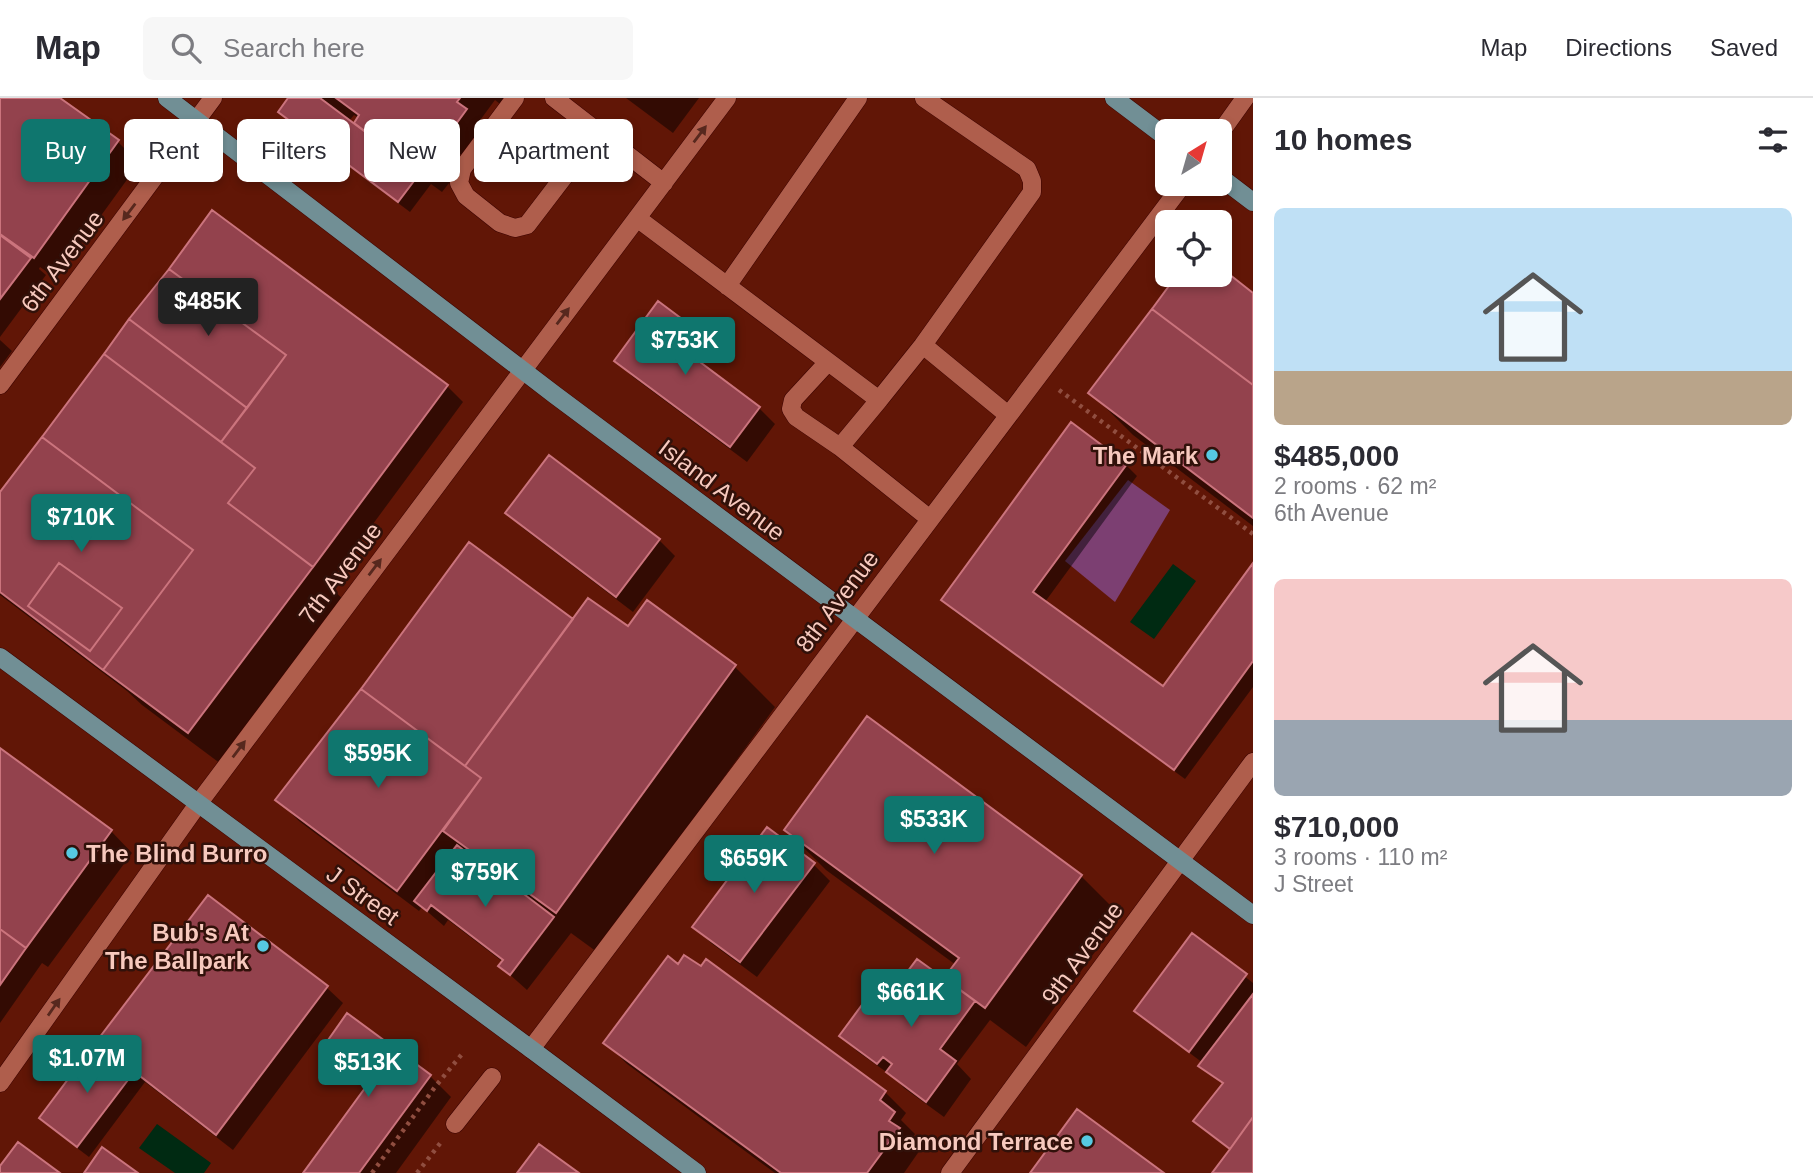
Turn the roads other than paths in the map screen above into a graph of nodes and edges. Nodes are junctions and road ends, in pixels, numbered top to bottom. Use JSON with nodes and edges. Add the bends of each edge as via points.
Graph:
{"nodes":[{"id":1,"x":167,"y":98,"type":"edge"},
{"id":2,"x":213,"y":98,"type":"edge"},
{"id":3,"x":515,"y":98,"type":"edge"},
{"id":4,"x":554,"y":98,"type":"edge"},
{"id":5,"x":727,"y":98,"type":"edge"},
{"id":6,"x":858,"y":98,"type":"edge"},
{"id":7,"x":924,"y":98,"type":"edge"},
{"id":8,"x":1114,"y":98,"type":"edge"},
{"id":9,"x":1245,"y":98,"type":"edge"},
{"id":10,"x":196,"y":119,"type":"edge"},
{"id":11,"x":198,"y":119,"type":"edge"},
{"id":12,"x":499,"y":119,"type":"edge"},
{"id":13,"x":581,"y":119,"type":"edge"},
{"id":14,"x":1230,"y":119,"type":"edge"},
{"id":15,"x":1155,"y":129,"type":"edge"},
{"id":16,"x":223,"y":140,"type":"edge"},
{"id":17,"x":474,"y":153,"type":"edge"},
{"id":18,"x":633,"y":159,"type":"edge"},
{"id":19,"x":151,"y":182,"type":"edge"},
{"id":20,"x":560,"y":182,"type":"edge"},
{"id":21,"x":664,"y":183,"type":"junction"},
{"id":22,"x":1232,"y":186,"type":"edge"},
{"id":23,"x":1174,"y":196,"type":"edge"},
{"id":24,"x":1253,"y":202,"type":"edge"},
{"id":25,"x":637,"y":218,"type":"junction"},
{"id":26,"x":727,"y":286,"type":"junction"},
{"id":27,"x":923,"y":345,"type":"junction"},
{"id":28,"x":828,"y":362,"type":"junction"},
{"id":29,"x":522,"y":370,"type":"junction"},
{"id":30,"x":0,"y":385,"type":"edge"},
{"id":31,"x":879,"y":400,"type":"junction"},
{"id":32,"x":1008,"y":415,"type":"junction"},
{"id":33,"x":841,"y":447,"type":"junction"},
{"id":34,"x":930,"y":519,"type":"junction"},
{"id":35,"x":855,"y":619,"type":"junction"},
{"id":36,"x":0,"y":657,"type":"edge"},
{"id":37,"x":1253,"y":762,"type":"edge"},
{"id":38,"x":198,"y":804,"type":"junction"},
{"id":39,"x":1180,"y":860,"type":"junction"},
{"id":40,"x":1253,"y":915,"type":"edge"},
{"id":41,"x":531,"y":1049,"type":"junction"},
{"id":42,"x":492,"y":1077,"type":"dead end"},
{"id":43,"x":0,"y":1083,"type":"edge"},
{"id":44,"x":455,"y":1124,"type":"road end"},
{"id":45,"x":697,"y":1173,"type":"edge"},
{"id":46,"x":950,"y":1173,"type":"edge"}],
"edges":[{"from":1,"to":10,"type":"main road","name":"Island Avenue"},
{"from":2,"to":11,"type":"street","name":"6th Avenue"},
{"from":3,"to":12,"type":"street"},
{"from":4,"to":13,"type":"street"},
{"from":21,"to":5,"type":"street","name":"7th Avenue","one_way":true},
{"from":6,"to":26,"type":"street"},
{"from":7,"to":27,"type":"street","via":[[1027,169],[1032,192]]},
{"from":8,"to":15,"type":"main road"},
{"from":9,"to":14,"type":"street"},
{"from":16,"to":29,"type":"main road","name":"Island Avenue"},
{"from":17,"to":20,"type":"street","via":[[462,169],[459,183],[466,196],[500,223],[515,228],[527,225]]},
{"from":18,"to":21,"type":"street"},
{"from":19,"to":30,"type":"street","name":"6th Avenue","one_way":true},
{"from":21,"to":25,"type":"street","name":"7th Avenue"},
{"from":22,"to":24,"type":"main road"},
{"from":23,"to":32,"type":"street","name":"8th Avenue"},
{"from":25,"to":26,"type":"street"},
{"from":29,"to":25,"type":"street","name":"7th Avenue","one_way":true},
{"from":26,"to":28,"type":"street"},
{"from":27,"to":31,"type":"street"},
{"from":27,"to":32,"type":"street"},
{"from":28,"to":31,"type":"street"},
{"from":28,"to":33,"type":"street","via":[[793,400],[791,409]]},
{"from":29,"to":35,"type":"main road","name":"Island Avenue"},
{"from":38,"to":29,"type":"street","name":"7th Avenue","one_way":true},
{"from":31,"to":33,"type":"street"},
{"from":32,"to":34,"type":"street","name":"8th Avenue"},
{"from":33,"to":34,"type":"street"},
{"from":34,"to":35,"type":"street","name":"8th Avenue"},
{"from":35,"to":39,"type":"main road","name":"Island Avenue"},
{"from":35,"to":41,"type":"street","name":"8th Avenue"},
{"from":36,"to":38,"type":"main road","name":"J Street"},
{"from":37,"to":39,"type":"street","name":"9th Avenue"},
{"from":38,"to":41,"type":"main road","name":"J Street"},
{"from":43,"to":38,"type":"street","name":"7th Avenue","one_way":true},
{"from":39,"to":40,"type":"main road","name":"Island Avenue"},
{"from":39,"to":46,"type":"street","name":"9th Avenue"},
{"from":41,"to":45,"type":"main road","name":"J Street"},
{"from":42,"to":44,"type":"street"}]}
